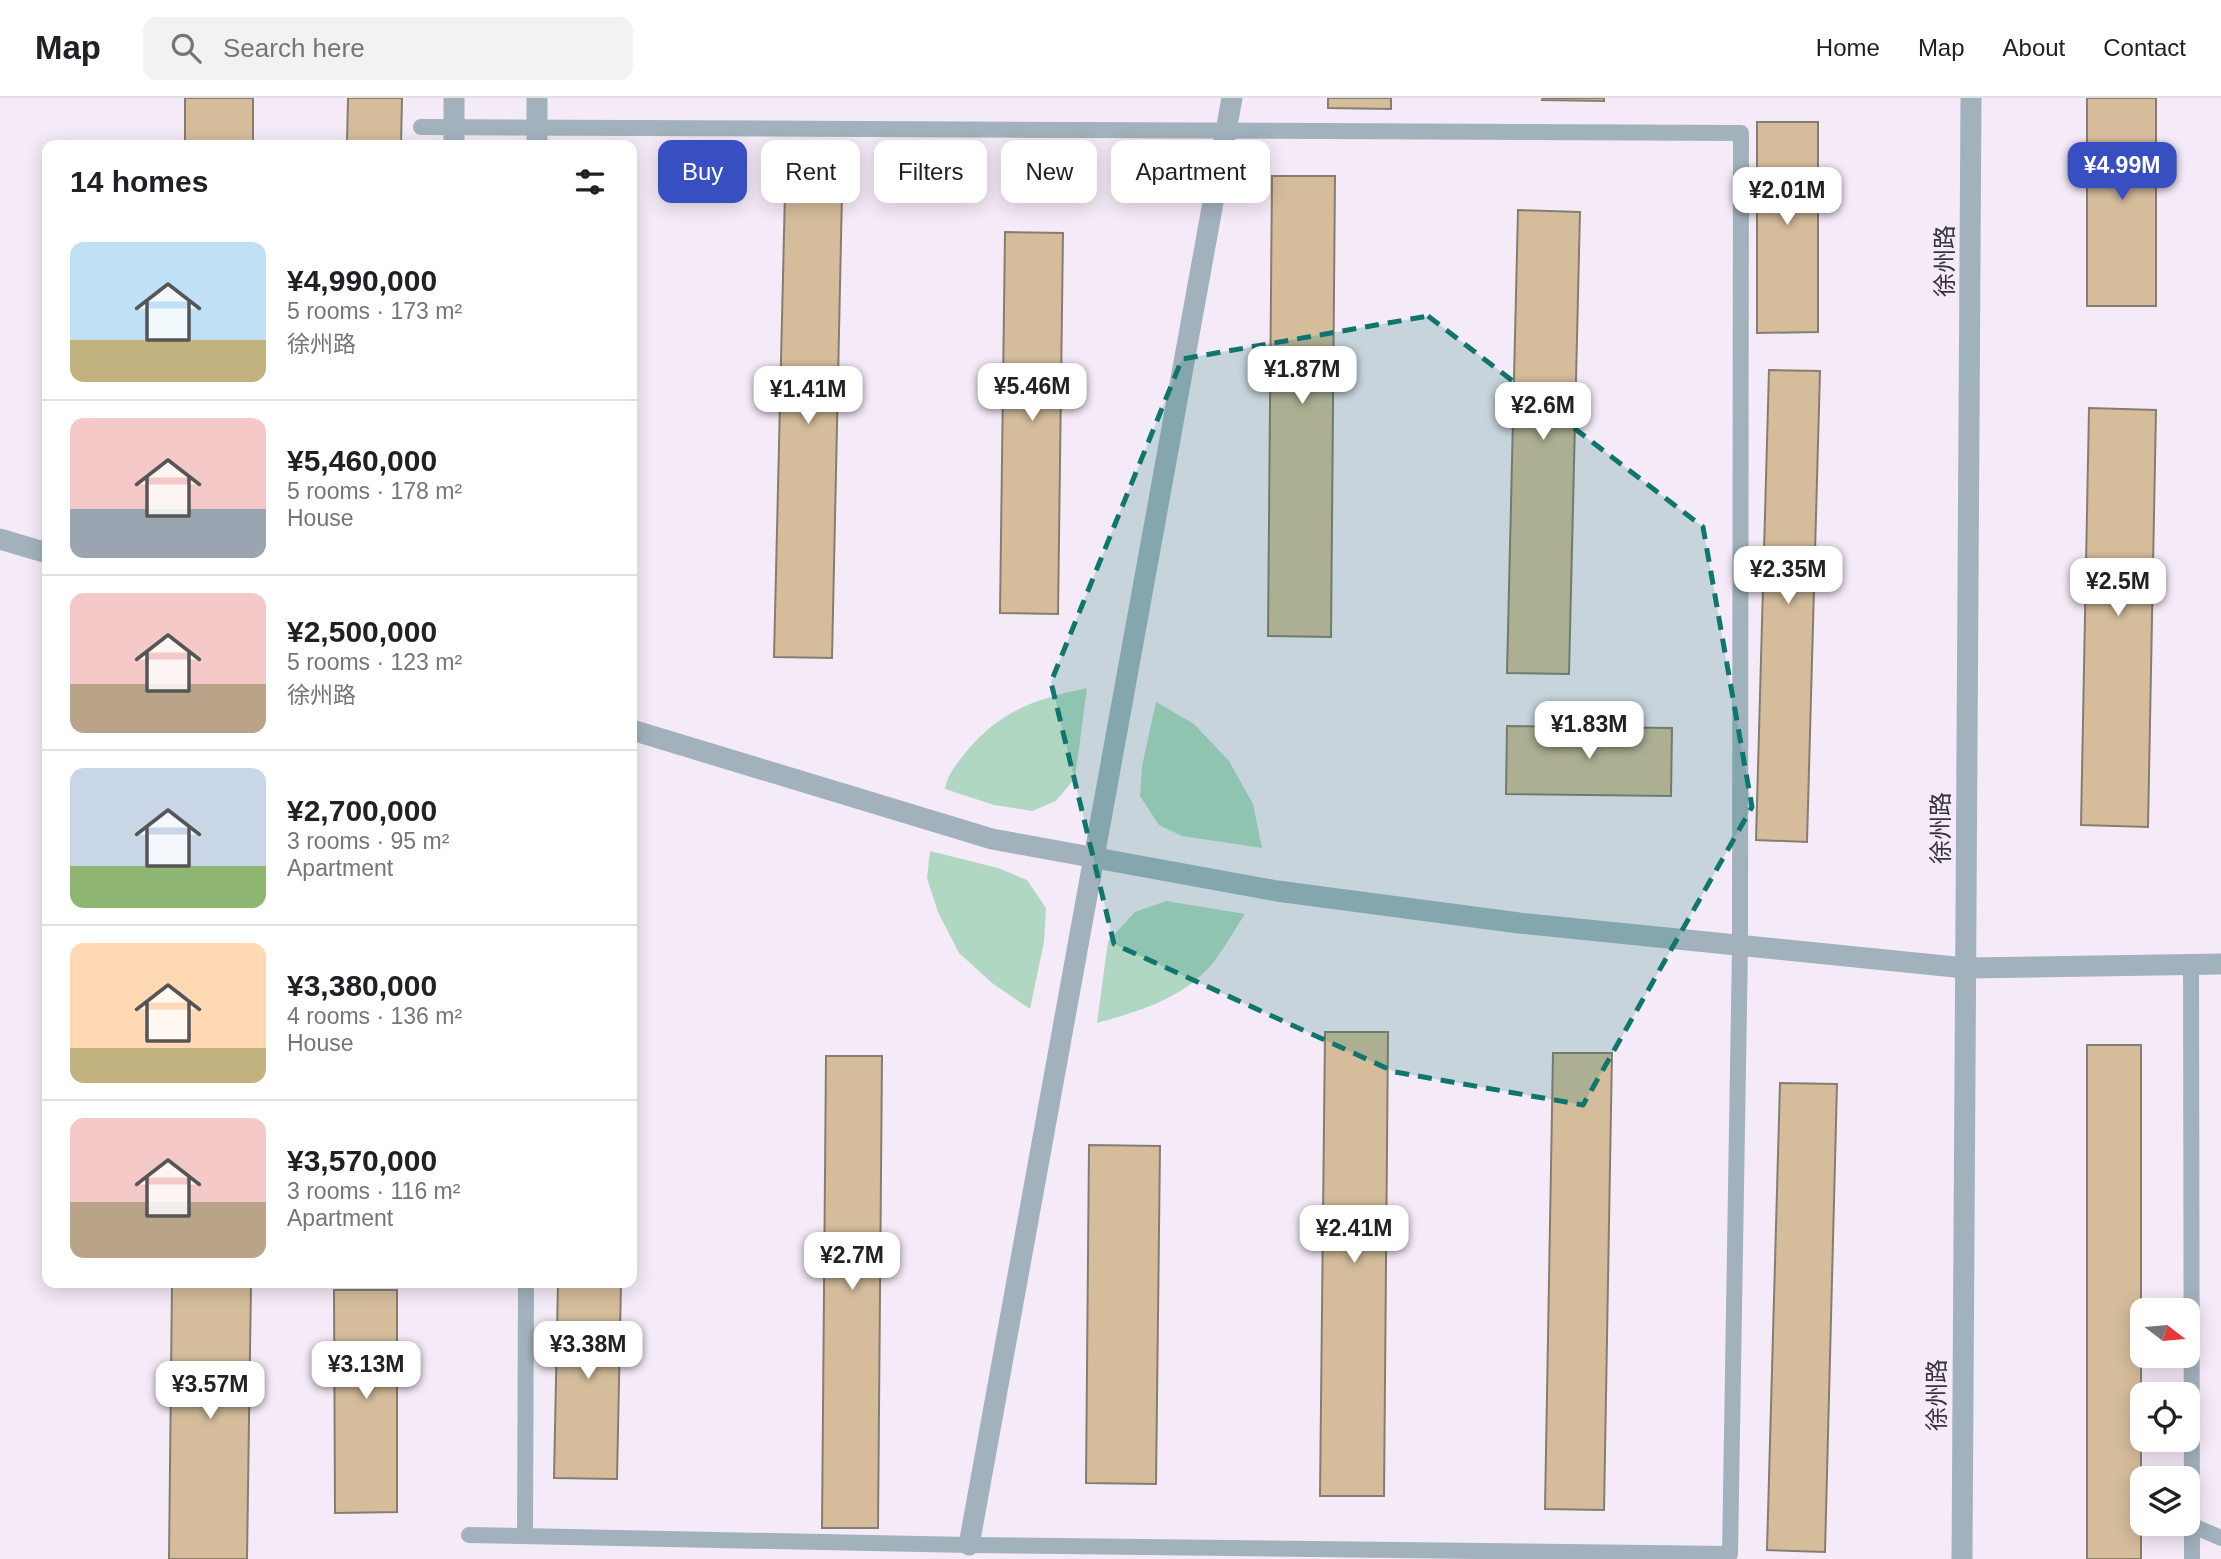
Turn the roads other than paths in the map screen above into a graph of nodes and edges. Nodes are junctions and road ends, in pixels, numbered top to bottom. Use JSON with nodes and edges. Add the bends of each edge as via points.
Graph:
{"nodes":[{"id":1,"x":454,"y":98,"type":"edge"},
{"id":2,"x":537,"y":98,"type":"edge"},
{"id":3,"x":1232,"y":98,"type":"edge"},
{"id":4,"x":1971,"y":98,"type":"edge"},
{"id":5,"x":421,"y":127,"type":"dead end"},
{"id":6,"x":1226,"y":131,"type":"junction"},
{"id":7,"x":454,"y":136,"type":"edge"},
{"id":8,"x":537,"y":136,"type":"edge"},
{"id":9,"x":0,"y":539,"type":"edge"},
{"id":10,"x":42,"y":552,"type":"edge"},
{"id":11,"x":637,"y":732,"type":"edge"},
{"id":12,"x":1094,"y":858,"type":"junction"},
{"id":13,"x":1740,"y":946,"type":"junction"},
{"id":14,"x":2191,"y":964,"type":"junction"},
{"id":15,"x":2221,"y":964,"type":"edge"},
{"id":16,"x":1965,"y":968,"type":"junction"},
{"id":17,"x":526,"y":1288,"type":"edge"},
{"id":18,"x":2193,"y":1466,"type":"edge"},
{"id":19,"x":2200,"y":1529,"type":"edge"},
{"id":20,"x":469,"y":1535,"type":"dead end"},
{"id":21,"x":525,"y":1536,"type":"junction"},
{"id":22,"x":2193,"y":1536,"type":"edge"},
{"id":23,"x":2221,"y":1538,"type":"edge"},
{"id":24,"x":970,"y":1545,"type":"junction"},
{"id":25,"x":1962,"y":1559,"type":"edge"},
{"id":26,"x":2192,"y":1559,"type":"edge"}],
"edges":[{"from":1,"to":7,"type":"street"},
{"from":2,"to":8,"type":"street"},
{"from":3,"to":6,"type":"street"},
{"from":4,"to":16,"type":"street","name":"徐州路"},
{"from":5,"to":7,"type":"lane"},
{"from":6,"to":8,"type":"lane"},
{"from":6,"to":12,"type":"street"},
{"from":6,"to":13,"type":"lane","via":[[1741,133]]},
{"from":7,"to":8,"type":"lane"},
{"from":9,"to":10,"type":"street"},
{"from":11,"to":12,"type":"street","via":[[992,839]]},
{"from":12,"to":13,"type":"street","via":[[1278,891]]},
{"from":12,"to":24,"type":"street"},
{"from":13,"to":16,"type":"street"},
{"from":13,"to":24,"type":"lane","via":[[1730,1554]]},
{"from":14,"to":15,"type":"street"},
{"from":14,"to":16,"type":"street"},
{"from":14,"to":18,"type":"lane"},
{"from":16,"to":25,"type":"street","name":"徐州路"},
{"from":17,"to":21,"type":"lane"},
{"from":19,"to":23,"type":"lane"},
{"from":20,"to":21,"type":"lane"},
{"from":21,"to":24,"type":"lane"},
{"from":22,"to":26,"type":"lane"}]}
